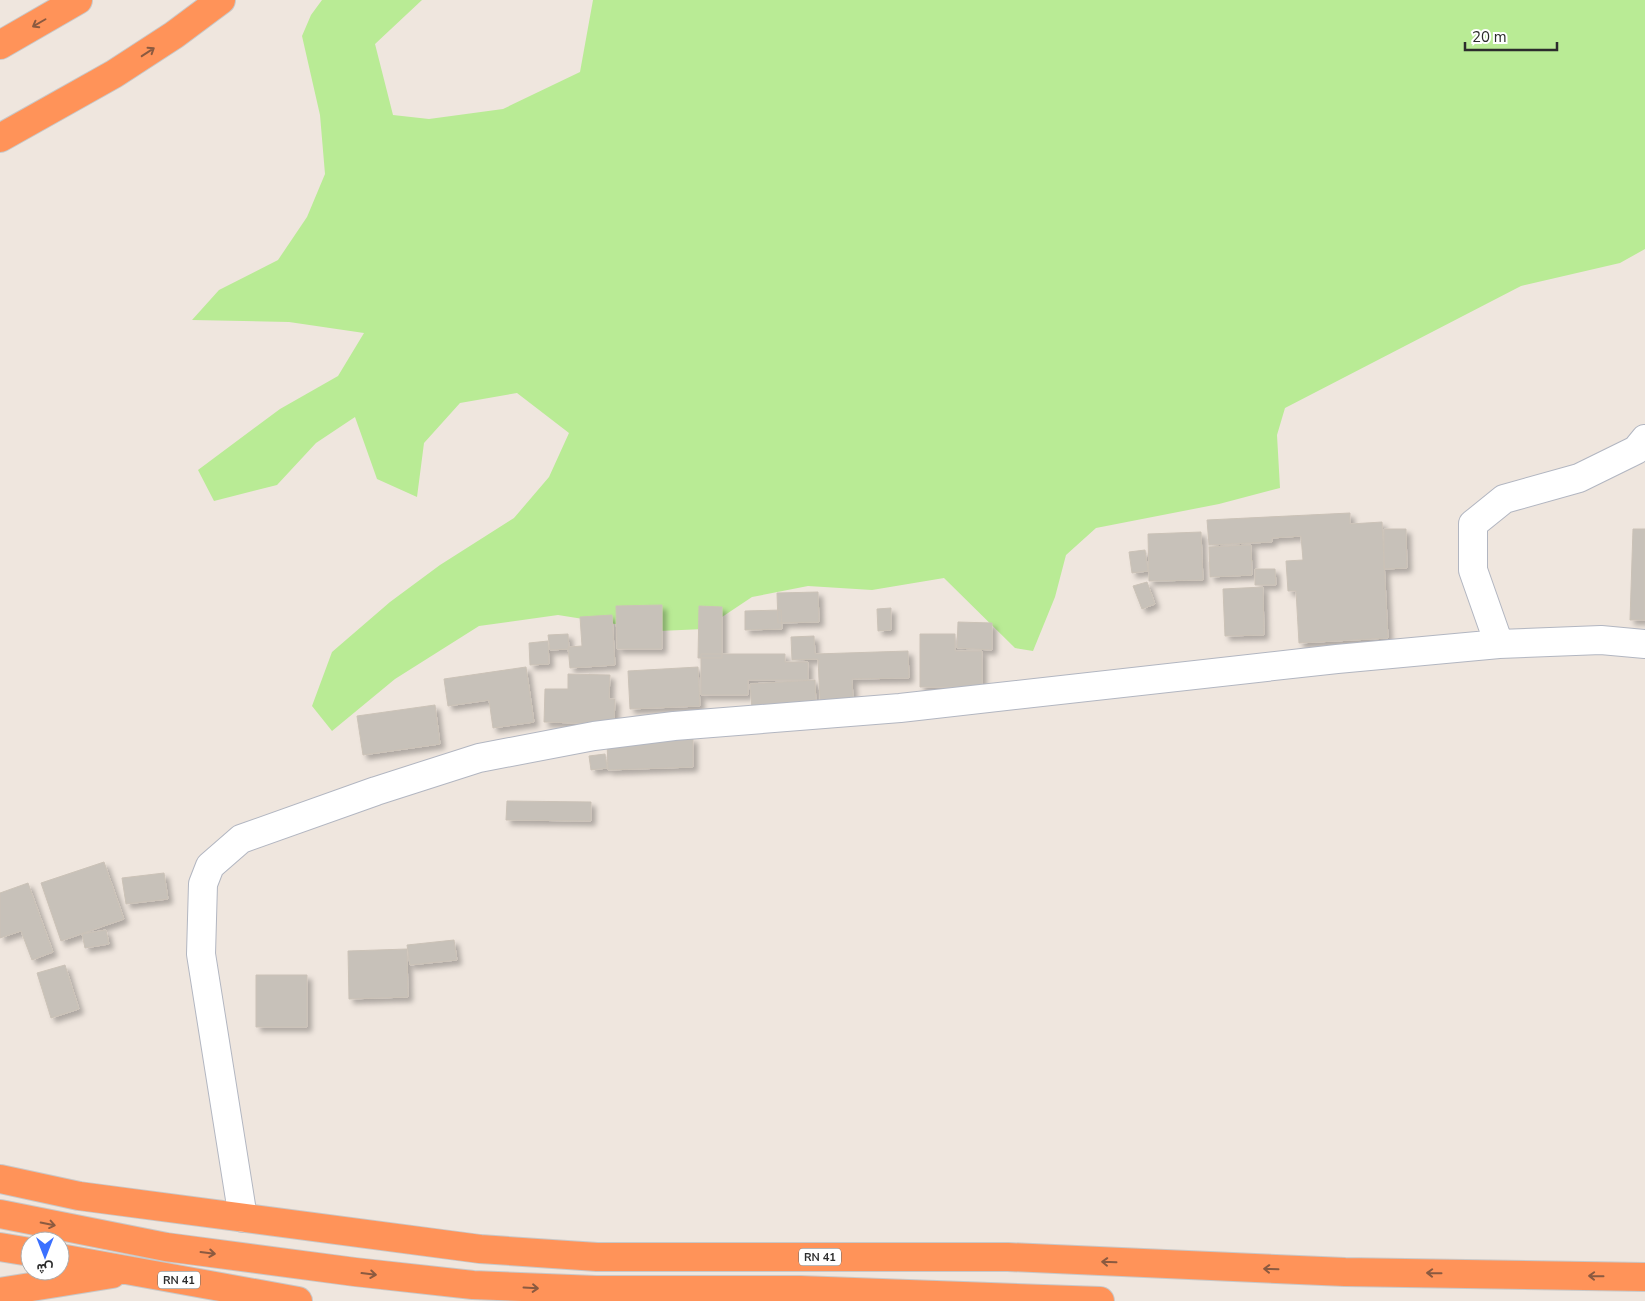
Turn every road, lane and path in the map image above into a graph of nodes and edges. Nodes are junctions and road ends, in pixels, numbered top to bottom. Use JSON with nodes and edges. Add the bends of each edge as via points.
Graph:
{"nodes":[{"id":1,"x":78,"y":0,"type":"edge"},
{"id":2,"x":221,"y":0,"type":"edge"},
{"id":3,"x":0,"y":45,"type":"edge"},
{"id":4,"x":114,"y":74,"type":"junction"},
{"id":5,"x":0,"y":138,"type":"edge"},
{"id":6,"x":0,"y":153,"type":"edge"},
{"id":7,"x":1645,"y":439,"type":"edge"},
{"id":8,"x":1499,"y":644,"type":"junction"},
{"id":9,"x":1645,"y":644,"type":"edge"},
{"id":10,"x":0,"y":1179,"type":"edge"},
{"id":11,"x":0,"y":1214,"type":"edge"},
{"id":12,"x":243,"y":1218,"type":"junction"},
{"id":13,"x":0,"y":1247,"type":"edge"},
{"id":14,"x":20,"y":1250,"type":"edge"},
{"id":15,"x":70,"y":1260,"type":"edge"},
{"id":16,"x":130,"y":1271,"type":"junction"},
{"id":17,"x":1645,"y":1277,"type":"edge"},
{"id":18,"x":0,"y":1292,"type":"edge"},
{"id":19,"x":907,"y":1294,"type":"junction"},
{"id":20,"x":298,"y":1301,"type":"edge"},
{"id":21,"x":856,"y":1301,"type":"edge"},
{"id":22,"x":1100,"y":1301,"type":"edge"}],
"edges":[{"from":1,"to":3,"type":"highway","one_way":true},
{"from":4,"to":2,"type":"highway","one_way":true},
{"from":4,"to":5,"type":"highway"},
{"from":4,"to":6,"type":"highway"},
{"from":7,"to":8,"type":"street","via":[[1636,450],[1579,478],[1504,499],[1472,524],[1472,570]]},
{"from":8,"to":9,"type":"street","via":[[1600,640]]},
{"from":8,"to":12,"type":"street","via":[[900,708],[674,726],[594,736],[479,758],[241,839],[210,866],[206,875],[200,933]]},
{"from":10,"to":12,"type":"highway","number":"RN 41","via":[[79,1196]]},
{"from":11,"to":19,"type":"highway","one_way":true,"via":[[166,1247],[474,1285]]},
{"from":17,"to":12,"type":"highway","number":"RN 41","one_way":true,"via":[[1344,1272],[1008,1258],[597,1257],[480,1249]]},
{"from":13,"to":14,"type":"highway"},
{"from":15,"to":16,"type":"highway","number":"RN 41"},
{"from":16,"to":18,"type":"highway","number":"RN 41"},
{"from":16,"to":20,"type":"highway","number":"RN 41"},
{"from":19,"to":21,"type":"highway"},
{"from":19,"to":22,"type":"highway"}]}
